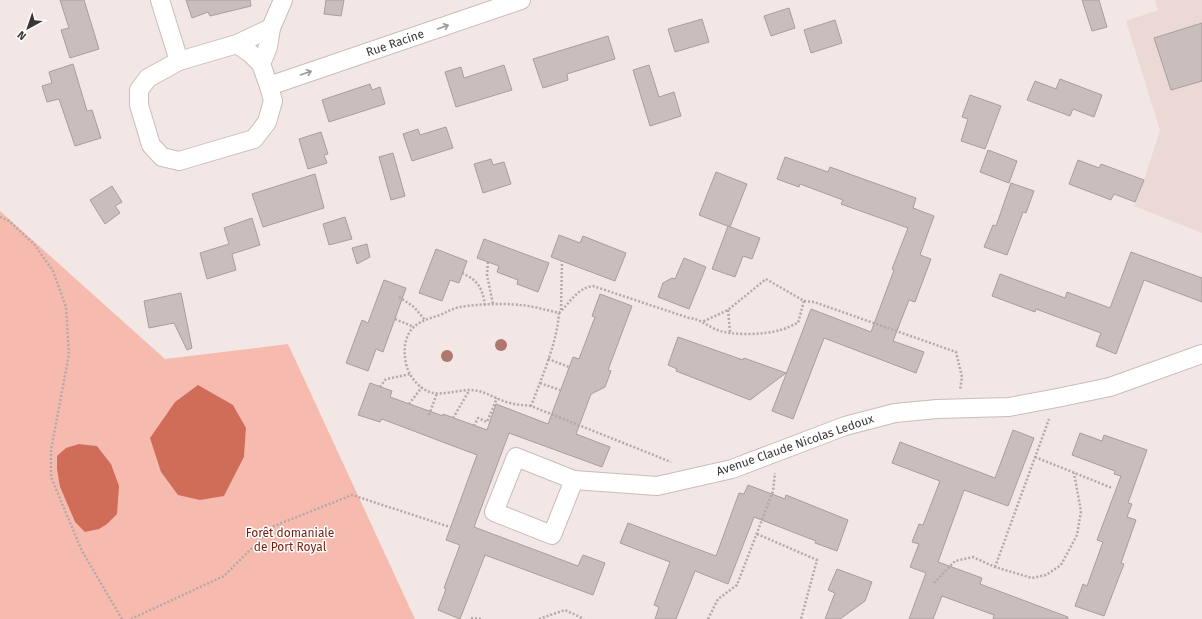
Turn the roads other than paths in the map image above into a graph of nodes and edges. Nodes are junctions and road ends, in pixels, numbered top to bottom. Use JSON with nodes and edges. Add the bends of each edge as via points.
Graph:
{"nodes":[{"id":1,"x":160,"y":0,"type":"edge"},
{"id":2,"x":283,"y":0,"type":"edge"},
{"id":3,"x":521,"y":0,"type":"edge"},
{"id":4,"x":272,"y":28,"type":"junction"},
{"id":5,"x":237,"y":44,"type":"junction"},
{"id":6,"x":179,"y":61,"type":"junction"},
{"id":7,"x":261,"y":64,"type":"junction"},
{"id":8,"x":270,"y":86,"type":"junction"},
{"id":9,"x":1202,"y":354,"type":"edge"},
{"id":10,"x":574,"y":480,"type":"junction"}],
"edges":[{"from":1,"to":6,"type":"street"},
{"from":2,"to":4,"type":"street"},
{"from":8,"to":3,"type":"street","name":"Rue Racine","one_way":true},
{"from":4,"to":5,"type":"street"},
{"from":4,"to":7,"type":"street"},
{"from":5,"to":6,"type":"street"},
{"from":5,"to":7,"type":"street"},
{"from":6,"to":8,"type":"street","via":[[148,78],[139,90],[139,105],[151,145],[162,157],[179,161],[254,139],[267,122],[272,101]]},
{"from":7,"to":8,"type":"street"},
{"from":9,"to":10,"type":"street","name":"Avenue Claude Nicolas Ledoux","via":[[1110,387],[1057,398],[1009,407],[937,408],[895,413],[845,426],[732,469],[657,486]]},
{"from":10,"to":10,"type":"street","name":"Avenue Claude Nicolas Ledoux","via":[[552,535],[494,512],[516,457]]}]}
